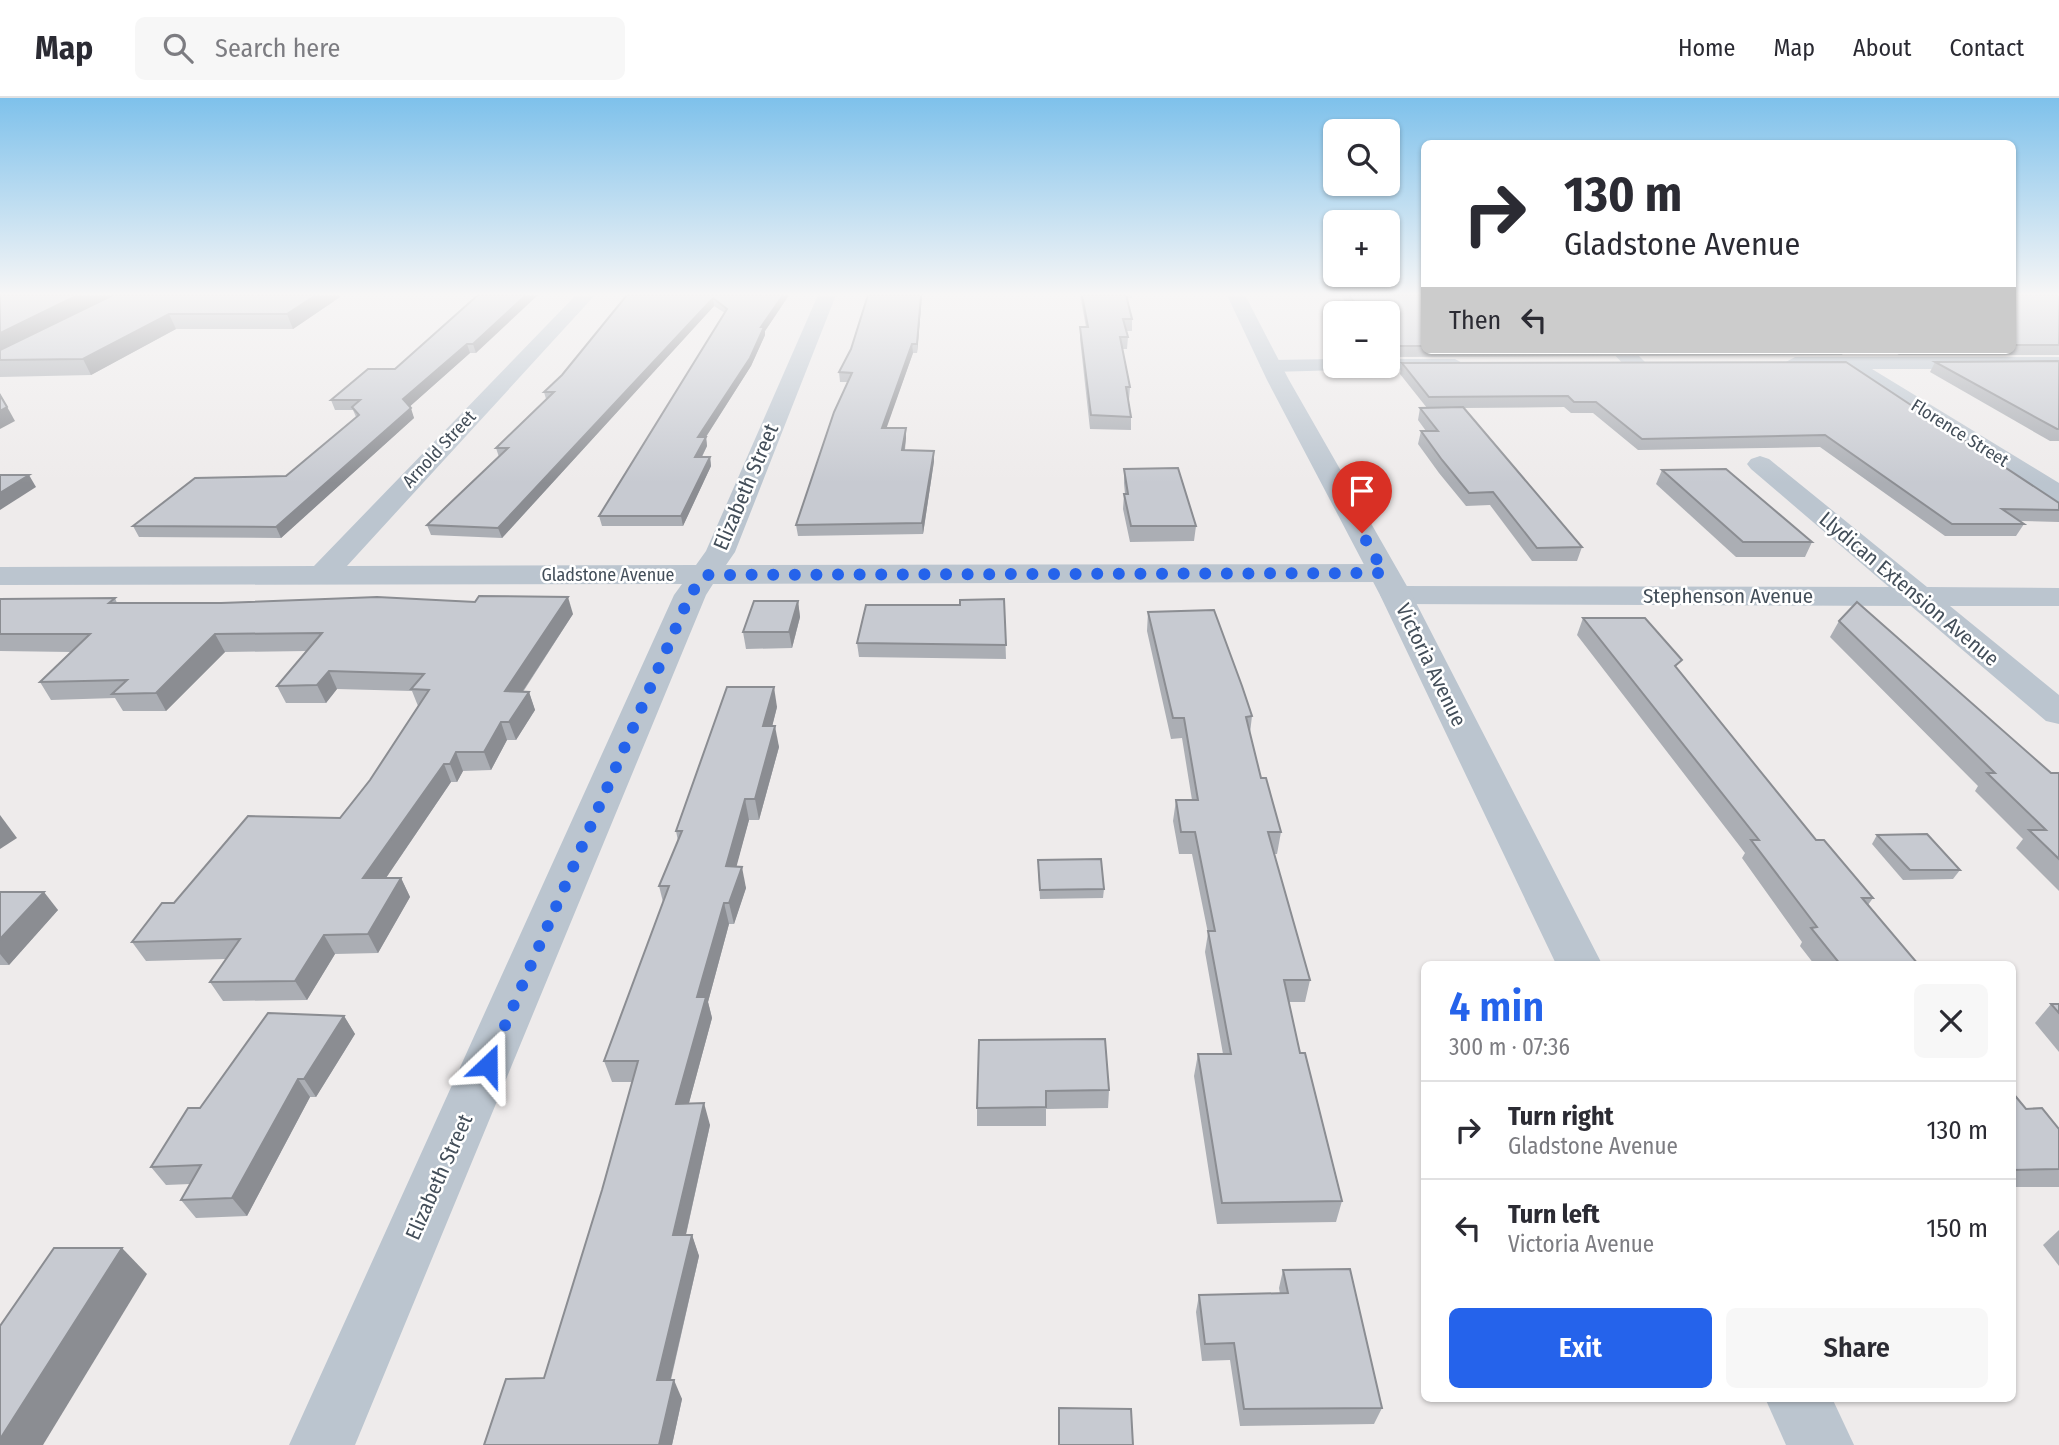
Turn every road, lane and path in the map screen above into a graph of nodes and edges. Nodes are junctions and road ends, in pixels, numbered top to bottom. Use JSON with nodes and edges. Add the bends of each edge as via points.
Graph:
{"nodes":[{"id":1,"x":527,"y":358,"type":"edge"},
{"id":2,"x":801,"y":358,"type":"edge"},
{"id":3,"x":1267,"y":358,"type":"edge"},
{"id":4,"x":1838,"y":358,"type":"edge"},
{"id":5,"x":2059,"y":361,"type":"edge"},
{"id":6,"x":1846,"y":362,"type":"junction"},
{"id":7,"x":1778,"y":363,"type":"edge"},
{"id":8,"x":1323,"y":365,"type":"edge"},
{"id":9,"x":1400,"y":365,"type":"edge"},
{"id":10,"x":1470,"y":365,"type":"edge"},
{"id":11,"x":1271,"y":366,"type":"junction"},
{"id":12,"x":1760,"y":464,"type":"dead end"},
{"id":13,"x":2059,"y":494,"type":"edge"},
{"id":14,"x":323,"y":574,"type":"junction"},
{"id":15,"x":705,"y":575,"type":"junction"},
{"id":16,"x":0,"y":576,"type":"edge"},
{"id":17,"x":1390,"y":584,"type":"junction"},
{"id":18,"x":1917,"y":596,"type":"junction"},
{"id":19,"x":2059,"y":597,"type":"edge"},
{"id":20,"x":2059,"y":713,"type":"edge"},
{"id":21,"x":1578,"y":961,"type":"edge"},
{"id":22,"x":1799,"y":1402,"type":"edge"},
{"id":23,"x":322,"y":1445,"type":"edge"},
{"id":24,"x":1821,"y":1445,"type":"edge"}],
"edges":[{"from":1,"to":14,"type":"street","name":"Arnold Street"},
{"from":2,"to":15,"type":"street","name":"Elizabeth Street","via":[[720,552]]},
{"from":3,"to":11,"type":"street","name":"Victoria Avenue"},
{"from":4,"to":6,"type":"street","name":"Florence Street"},
{"from":5,"to":6,"type":"street"},
{"from":6,"to":7,"type":"street"},
{"from":6,"to":13,"type":"street","name":"Florence Street"},
{"from":8,"to":11,"type":"street"},
{"from":9,"to":10,"type":"street"},
{"from":11,"to":17,"type":"street","name":"Victoria Avenue"},
{"from":12,"to":18,"type":"street","name":"Llydican Extension Avenue"},
{"from":14,"to":15,"type":"street","name":"Gladstone Avenue"},
{"from":14,"to":16,"type":"street","name":"Gladstone Avenue"},
{"from":15,"to":17,"type":"street","name":"Gladstone Avenue"},
{"from":15,"to":23,"type":"street","name":"Elizabeth Street","via":[[690,595]]},
{"from":17,"to":18,"type":"street","name":"Stephenson Avenue"},
{"from":17,"to":21,"type":"street","name":"Victoria Avenue"},
{"from":18,"to":19,"type":"street","name":"Stephenson Avenue"},
{"from":18,"to":20,"type":"street","name":"Llydican Extension Avenue"},
{"from":22,"to":24,"type":"street"}]}
